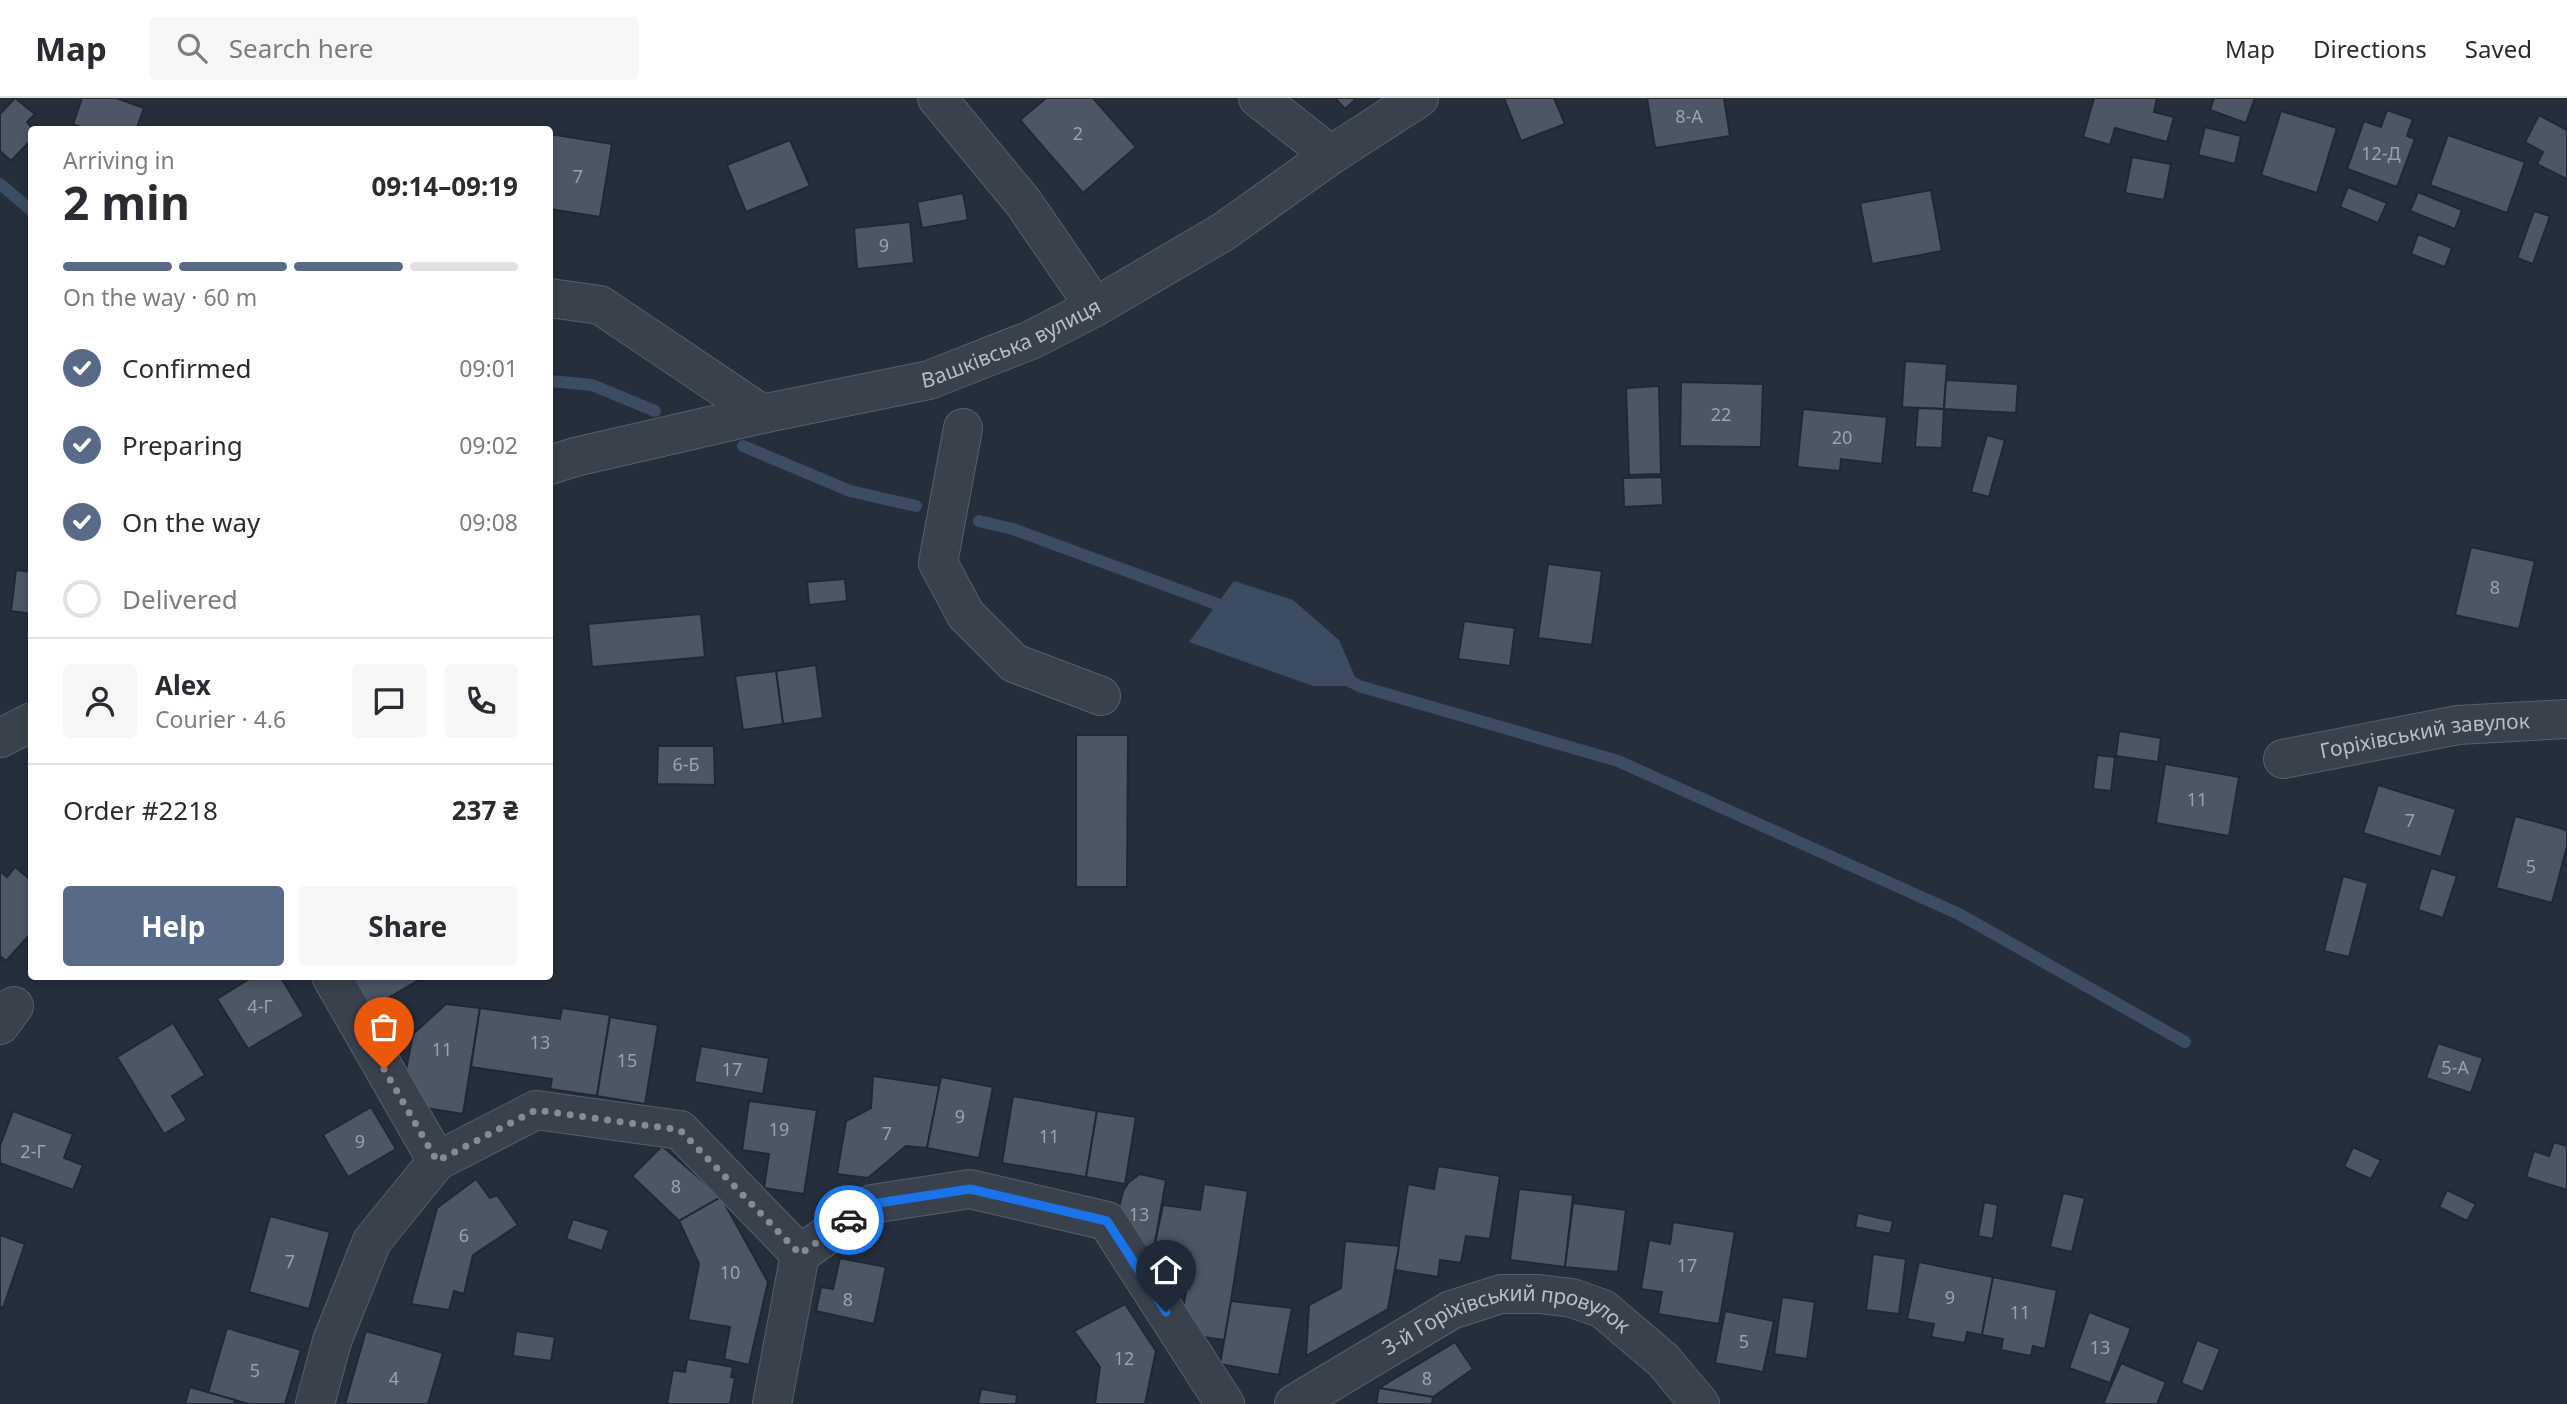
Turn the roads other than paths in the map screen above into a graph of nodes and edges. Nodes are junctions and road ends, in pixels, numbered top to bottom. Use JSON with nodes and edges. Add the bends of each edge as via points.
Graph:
{"nodes":[{"id":1,"x":937,"y":98,"type":"edge"},
{"id":2,"x":1258,"y":98,"type":"edge"},
{"id":3,"x":1419,"y":98,"type":"edge"},
{"id":4,"x":1331,"y":155,"type":"junction"},
{"id":5,"x":553,"y":298,"type":"edge"},
{"id":6,"x":1095,"y":307,"type":"junction"},
{"id":7,"x":762,"y":414,"type":"junction"},
{"id":8,"x":963,"y":428,"type":"dead end"},
{"id":9,"x":553,"y":464,"type":"edge"},
{"id":10,"x":1101,"y":696,"type":"dead end"},
{"id":11,"x":2567,"y":719,"type":"edge"},
{"id":12,"x":28,"y":724,"type":"edge"},
{"id":13,"x":0,"y":738,"type":"edge"},
{"id":14,"x":2283,"y":759,"type":"dead end"},
{"id":15,"x":333,"y":980,"type":"edge"},
{"id":16,"x":437,"y":1161,"type":"junction"},
{"id":17,"x":800,"y":1254,"type":"junction"},
{"id":18,"x":315,"y":1404,"type":"edge"},
{"id":19,"x":772,"y":1404,"type":"edge"},
{"id":20,"x":1225,"y":1404,"type":"edge"},
{"id":21,"x":1294,"y":1404,"type":"edge"},
{"id":22,"x":1700,"y":1404,"type":"edge"}],
"edges":[{"from":1,"to":6,"type":"street","via":[[1023,202]]},
{"from":2,"to":4,"type":"street"},
{"from":3,"to":4,"type":"street","name":"Вашківська вулиця"},
{"from":4,"to":6,"type":"street","name":"Вашківська вулиця","via":[[1223,232]]},
{"from":5,"to":7,"type":"street","via":[[600,305]]},
{"from":6,"to":7,"type":"street","name":"Вашківська вулиця","via":[[1031,340],[929,380]]},
{"from":7,"to":9,"type":"street","name":"Вашківська вулиця"},
{"from":8,"to":10,"type":"street","via":[[938,563],[966,615],[1014,663]]},
{"from":11,"to":14,"type":"street","name":"Горіхівський завулок","via":[[2458,725]]},
{"from":12,"to":13,"type":"street"},
{"from":15,"to":16,"type":"street"},
{"from":16,"to":17,"type":"street","via":[[536,1110],[680,1130]]},
{"from":16,"to":18,"type":"street","via":[[372,1241],[332,1341]]},
{"from":17,"to":19,"type":"street"},
{"from":17,"to":20,"type":"street","via":[[872,1204],[970,1189],[1107,1221]]},
{"from":21,"to":22,"type":"street","name":"3-й Горіхівський провулок","via":[[1451,1310],[1501,1294],[1539,1294],[1572,1298],[1603,1310],[1663,1360]]}]}
